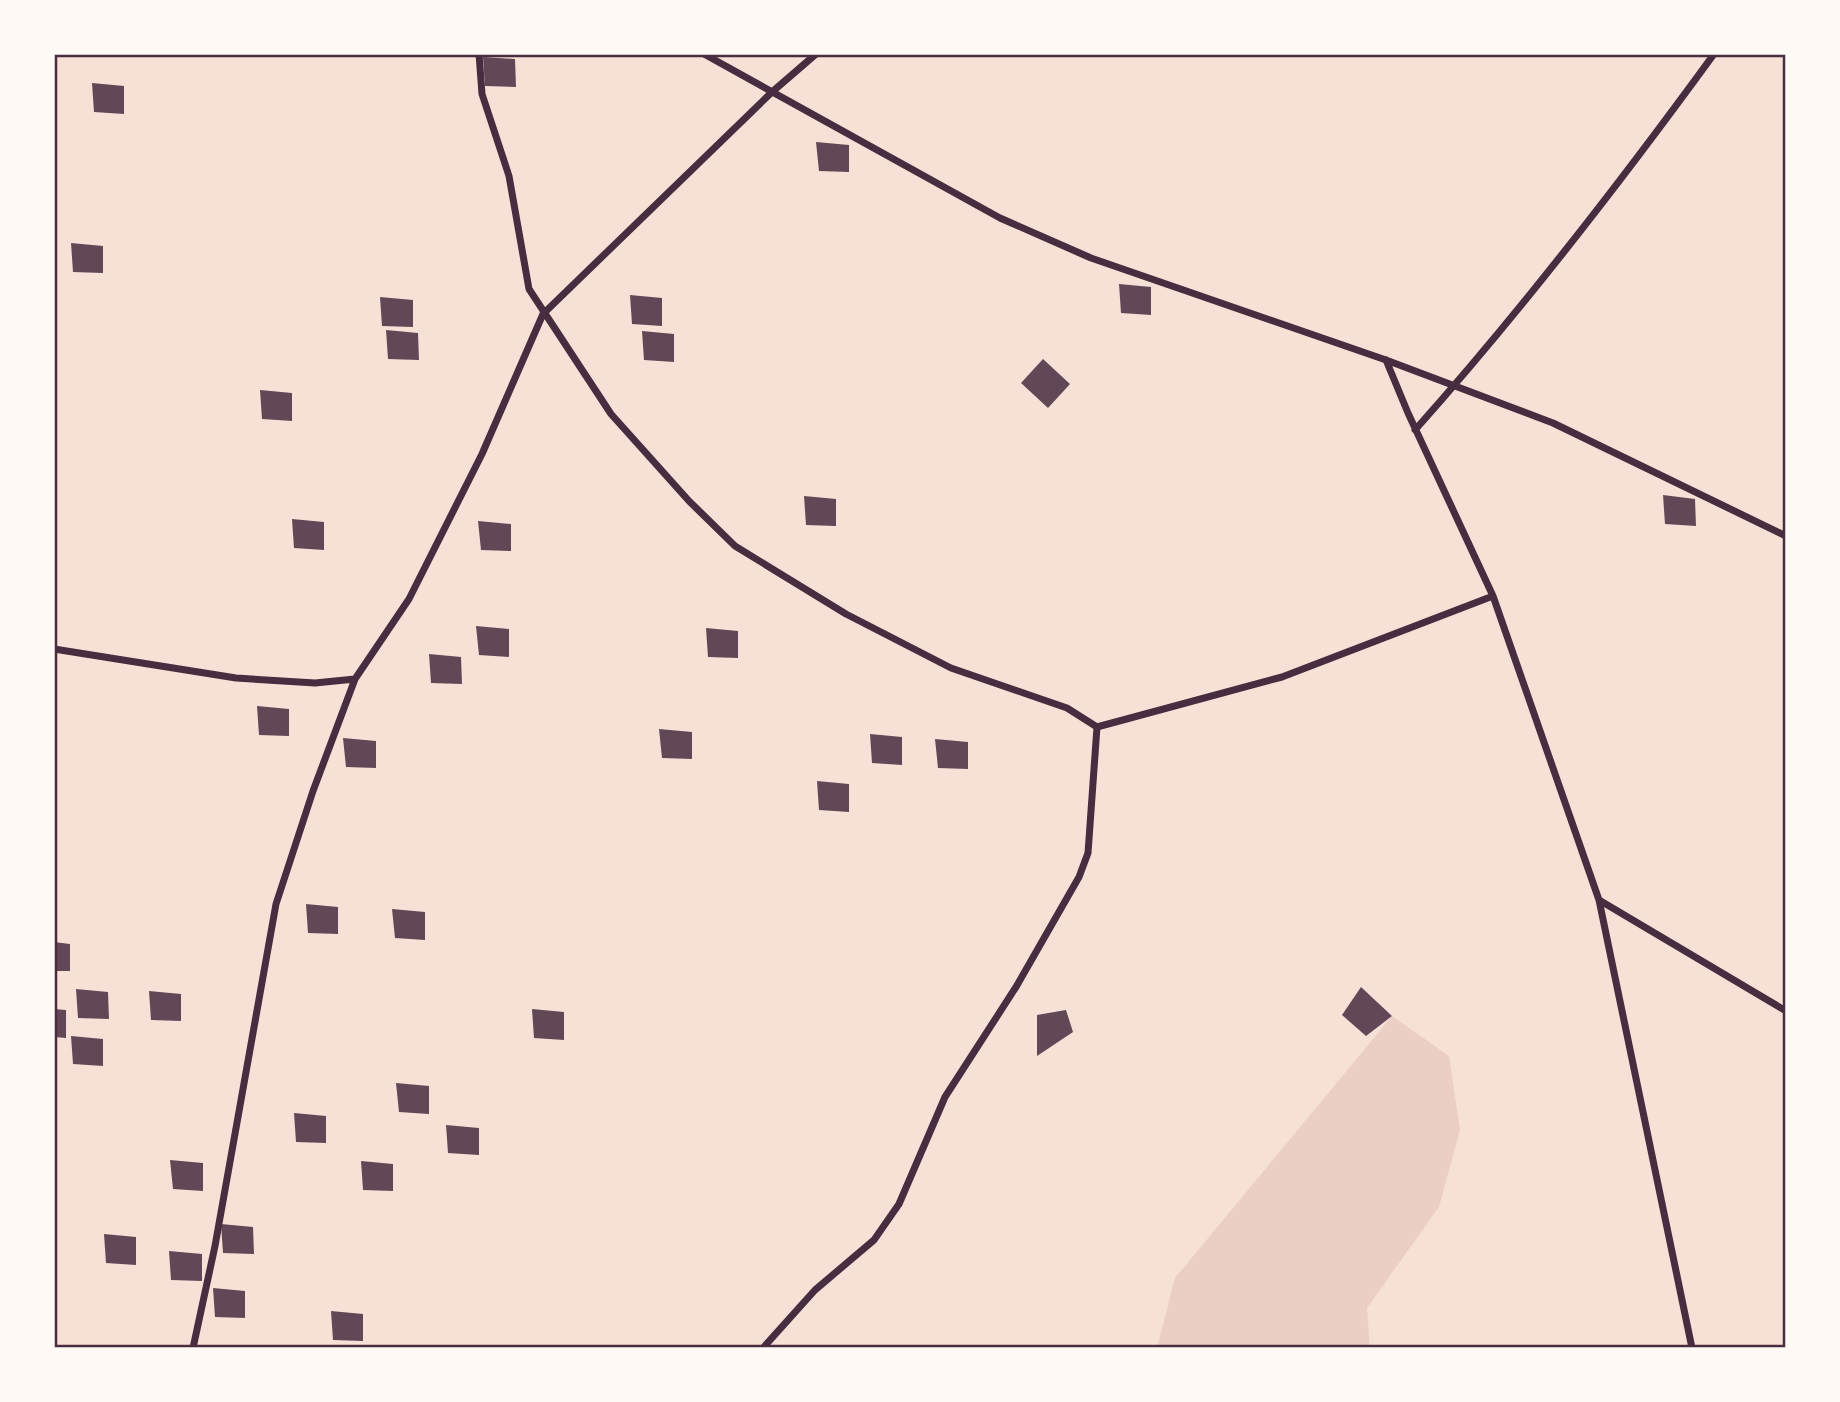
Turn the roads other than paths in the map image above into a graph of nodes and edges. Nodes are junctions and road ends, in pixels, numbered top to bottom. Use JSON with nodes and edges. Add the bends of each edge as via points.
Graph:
{"nodes":[{"id":1,"x":479,"y":54,"type":"edge"},
{"id":2,"x":704,"y":54,"type":"edge"},
{"id":3,"x":816,"y":54,"type":"edge"},
{"id":4,"x":1714,"y":54,"type":"edge"},
{"id":5,"x":772,"y":92,"type":"junction"},
{"id":6,"x":543,"y":314,"type":"junction"},
{"id":7,"x":1386,"y":360,"type":"junction"},
{"id":8,"x":1455,"y":386,"type":"junction"},
{"id":9,"x":1415,"y":430,"type":"junction"},
{"id":10,"x":1786,"y":536,"type":"edge"},
{"id":11,"x":1493,"y":596,"type":"junction"},
{"id":12,"x":54,"y":649,"type":"edge"},
{"id":13,"x":355,"y":679,"type":"junction"},
{"id":14,"x":1097,"y":727,"type":"junction"},
{"id":15,"x":1599,"y":900,"type":"junction"},
{"id":16,"x":1786,"y":1011,"type":"edge"},
{"id":17,"x":193,"y":1348,"type":"edge"},
{"id":18,"x":763,"y":1348,"type":"edge"},
{"id":19,"x":1692,"y":1348,"type":"edge"}],
"edges":[{"from":1,"to":6,"type":"street","via":[[482,94],[509,176],[529,289]]},
{"from":2,"to":5,"type":"street"},
{"from":3,"to":5,"type":"street"},
{"from":4,"to":8,"type":"street"},
{"from":5,"to":6,"type":"street"},
{"from":5,"to":7,"type":"street","via":[[1000,218],[1091,258]]},
{"from":6,"to":13,"type":"street","via":[[482,454],[409,599]]},
{"from":6,"to":14,"type":"street","via":[[611,414],[735,546],[846,614],[951,668],[1067,708]]},
{"from":7,"to":8,"type":"street"},
{"from":7,"to":9,"type":"street"},
{"from":8,"to":9,"type":"street"},
{"from":8,"to":10,"type":"street","via":[[1553,423]]},
{"from":9,"to":11,"type":"street"},
{"from":11,"to":14,"type":"street","via":[[1282,677]]},
{"from":11,"to":15,"type":"street"},
{"from":12,"to":13,"type":"street","via":[[236,678]]},
{"from":13,"to":17,"type":"street","via":[[276,904]]},
{"from":14,"to":18,"type":"street","via":[[1088,853],[1079,877],[945,1097],[899,1203],[873,1240],[815,1290]]},
{"from":15,"to":16,"type":"street"},
{"from":15,"to":19,"type":"street"}]}
